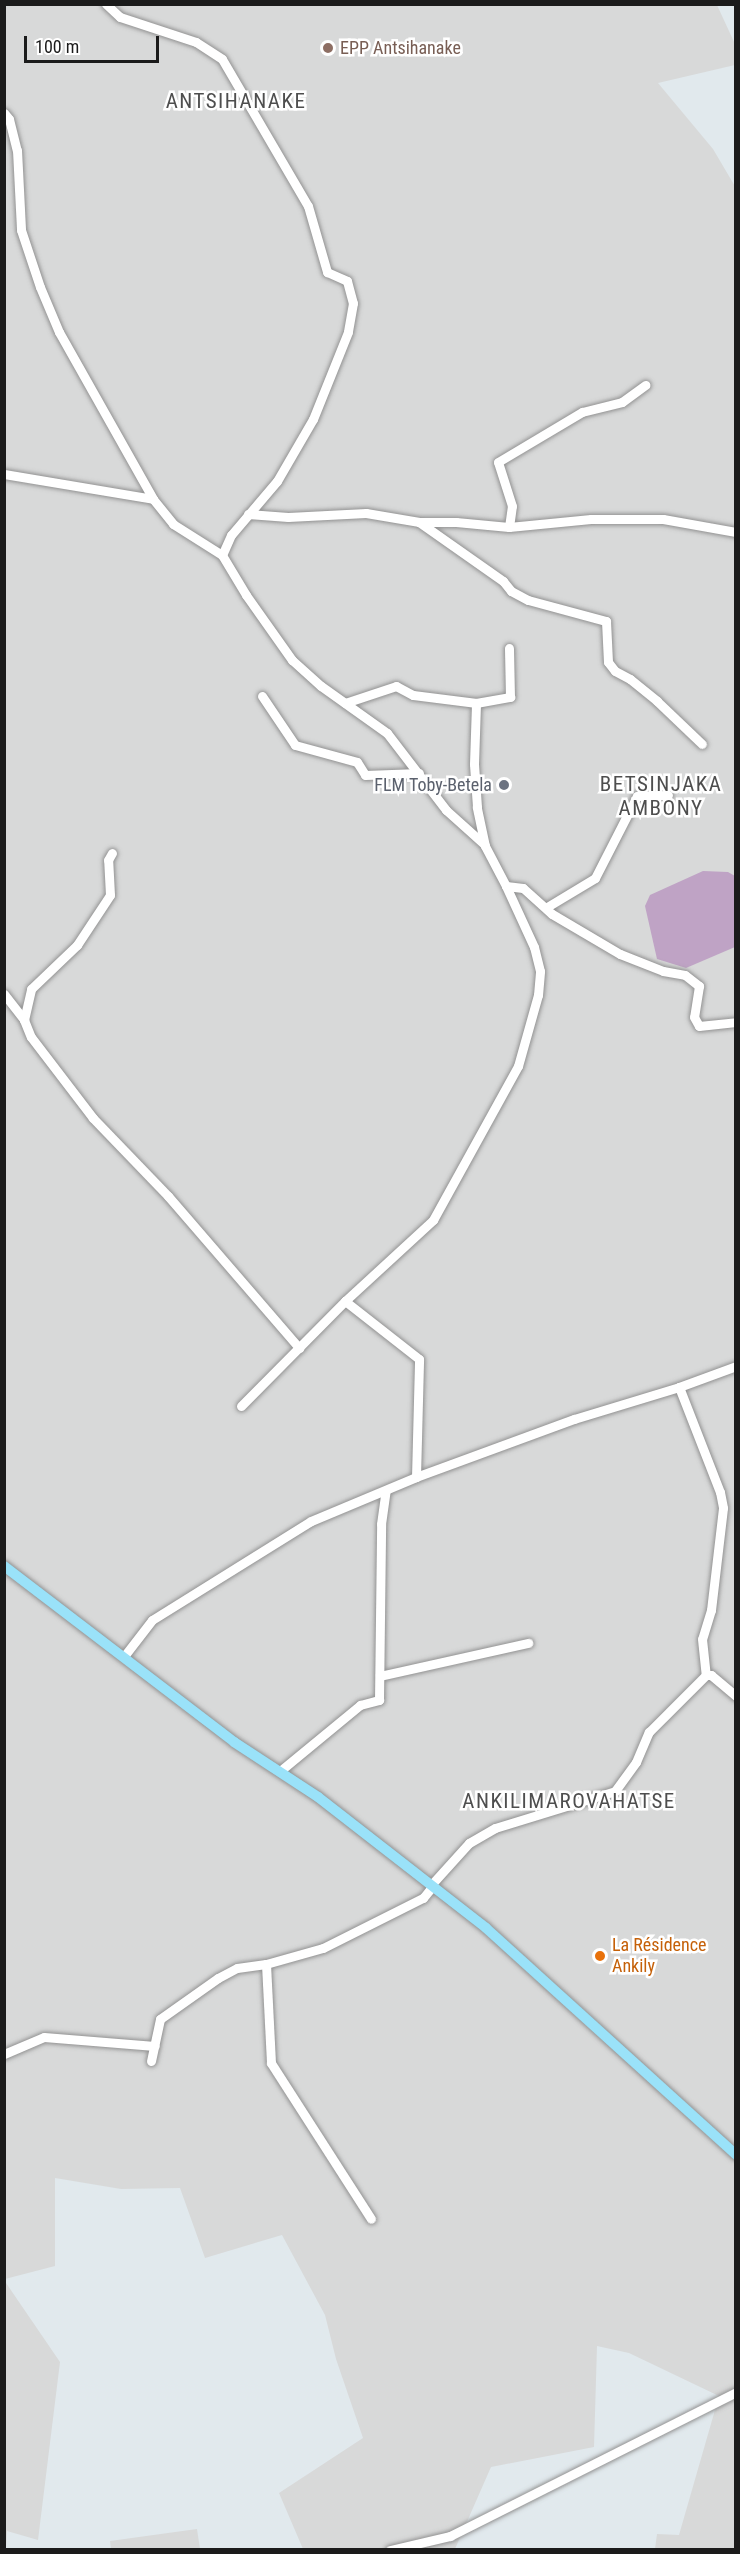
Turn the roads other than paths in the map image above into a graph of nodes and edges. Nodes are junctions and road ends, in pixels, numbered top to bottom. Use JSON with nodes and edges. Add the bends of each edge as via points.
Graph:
{"nodes":[{"id":1,"x":106,"y":4,"type":"edge"},
{"id":2,"x":4,"y":113,"type":"edge"},
{"id":3,"x":645,"y":385,"type":"dead end"},
{"id":4,"x":4,"y":474,"type":"edge"},
{"id":5,"x":153,"y":499,"type":"junction"},
{"id":6,"x":248,"y":514,"type":"junction"},
{"id":7,"x":419,"y":522,"type":"junction"},
{"id":8,"x":509,"y":527,"type":"junction"},
{"id":9,"x":735,"y":532,"type":"edge"},
{"id":10,"x":222,"y":555,"type":"junction"},
{"id":11,"x":509,"y":648,"type":"dead end"},
{"id":12,"x":262,"y":696,"type":"dead end"},
{"id":13,"x":345,"y":703,"type":"junction"},
{"id":14,"x":476,"y":703,"type":"junction"},
{"id":15,"x":702,"y":744,"type":"dead end"},
{"id":16,"x":419,"y":773,"type":"junction"},
{"id":17,"x":668,"y":795,"type":"dead end"},
{"id":18,"x":485,"y":846,"type":"junction"},
{"id":19,"x":112,"y":853,"type":"dead end"},
{"id":20,"x":506,"y":885,"type":"junction"},
{"id":21,"x":547,"y":907,"type":"junction"},
{"id":22,"x":4,"y":994,"type":"edge"},
{"id":23,"x":24,"y":1020,"type":"junction"},
{"id":24,"x":735,"y":1022,"type":"edge"},
{"id":25,"x":345,"y":1301,"type":"junction"},
{"id":26,"x":299,"y":1348,"type":"junction"},
{"id":27,"x":735,"y":1366,"type":"edge"},
{"id":28,"x":679,"y":1387,"type":"junction"},
{"id":29,"x":241,"y":1406,"type":"dead end"},
{"id":30,"x":416,"y":1477,"type":"junction"},
{"id":31,"x":386,"y":1490,"type":"junction"},
{"id":32,"x":4,"y":1566,"type":"edge"},
{"id":33,"x":528,"y":1643,"type":"dead end"},
{"id":34,"x":125,"y":1655,"type":"junction"},
{"id":35,"x":706,"y":1675,"type":"junction"},
{"id":36,"x":380,"y":1676,"type":"junction"},
{"id":37,"x":735,"y":1696,"type":"edge"},
{"id":38,"x":279,"y":1771,"type":"junction"},
{"id":39,"x":431,"y":1886,"type":"junction"},
{"id":40,"x":266,"y":1964,"type":"junction"},
{"id":41,"x":155,"y":2046,"type":"junction"},
{"id":42,"x":4,"y":2054,"type":"edge"},
{"id":43,"x":151,"y":2061,"type":"dead end"},
{"id":44,"x":735,"y":2155,"type":"edge"},
{"id":45,"x":371,"y":2219,"type":"dead end"},
{"id":46,"x":735,"y":2392,"type":"edge"},
{"id":47,"x":390,"y":2550,"type":"edge"}],
"edges":[{"from":1,"to":6,"type":"street","via":[[120,17],[196,42],[222,59],[308,206],[327,272],[347,281],[353,303],[348,332],[313,419],[277,481]]},
{"from":2,"to":5,"type":"street","via":[[16,150],[21,230],[40,287],[59,332]]},
{"from":3,"to":8,"type":"street","via":[[622,402],[582,412],[498,462],[512,506]]},
{"from":4,"to":5,"type":"street"},
{"from":5,"to":10,"type":"street","via":[[173,524]]},
{"from":6,"to":7,"type":"street","via":[[288,517],[366,513]]},
{"from":6,"to":10,"type":"street","via":[[231,534]]},
{"from":7,"to":8,"type":"street"},
{"from":7,"to":15,"type":"street","via":[[520,596],[606,621],[608,662],[615,671],[657,701]]},
{"from":8,"to":9,"type":"street","via":[[591,519],[663,519]]},
{"from":10,"to":13,"type":"street","via":[[292,660]]},
{"from":11,"to":14,"type":"street","via":[[510,697]]},
{"from":12,"to":16,"type":"street","via":[[295,745],[357,762],[365,775]]},
{"from":13,"to":14,"type":"street","via":[[396,686],[412,694]]},
{"from":13,"to":16,"type":"street","via":[[387,733]]},
{"from":14,"to":18,"type":"street","via":[[474,764]]},
{"from":16,"to":18,"type":"street","via":[[446,810]]},
{"from":17,"to":21,"type":"street","via":[[637,795],[595,878]]},
{"from":18,"to":20,"type":"street"},
{"from":19,"to":23,"type":"street","via":[[108,860],[110,895],[77,945],[31,989]]},
{"from":20,"to":21,"type":"street","via":[[523,888]]},
{"from":20,"to":25,"type":"street","via":[[534,947],[540,971],[538,995],[518,1066],[433,1220]]},
{"from":21,"to":24,"type":"street","via":[[552,914],[620,954],[685,975],[699,986],[694,1017],[699,1026]]},
{"from":22,"to":23,"type":"street"},
{"from":23,"to":26,"type":"street","via":[[31,1037],[93,1118],[182,1211]]},
{"from":25,"to":26,"type":"street"},
{"from":25,"to":30,"type":"street","via":[[419,1359]]},
{"from":26,"to":29,"type":"street"},
{"from":27,"to":28,"type":"street"},
{"from":28,"to":30,"type":"street","via":[[579,1418]]},
{"from":28,"to":35,"type":"street","via":[[723,1508],[711,1610],[702,1639]]},
{"from":30,"to":31,"type":"street"},
{"from":31,"to":34,"type":"street","via":[[311,1521],[152,1620]]},
{"from":31,"to":36,"type":"street","via":[[381,1524]]},
{"from":32,"to":34,"type":"main road"},
{"from":33,"to":36,"type":"street"},
{"from":34,"to":38,"type":"main road","via":[[234,1742]]},
{"from":35,"to":37,"type":"street"},
{"from":35,"to":39,"type":"street","via":[[649,1732],[636,1762],[615,1791],[495,1828],[469,1844]]},
{"from":36,"to":38,"type":"street","via":[[379,1700],[360,1704]]},
{"from":38,"to":39,"type":"main road"},
{"from":39,"to":40,"type":"street","via":[[423,1898],[343,1939]]},
{"from":39,"to":44,"type":"main road","via":[[486,1928]]},
{"from":40,"to":41,"type":"street","via":[[237,1968],[160,2019]]},
{"from":40,"to":45,"type":"street","via":[[271,2063]]},
{"from":41,"to":42,"type":"street","via":[[44,2037]]},
{"from":41,"to":43,"type":"street"},
{"from":46,"to":47,"type":"street","via":[[450,2536]]}]}
